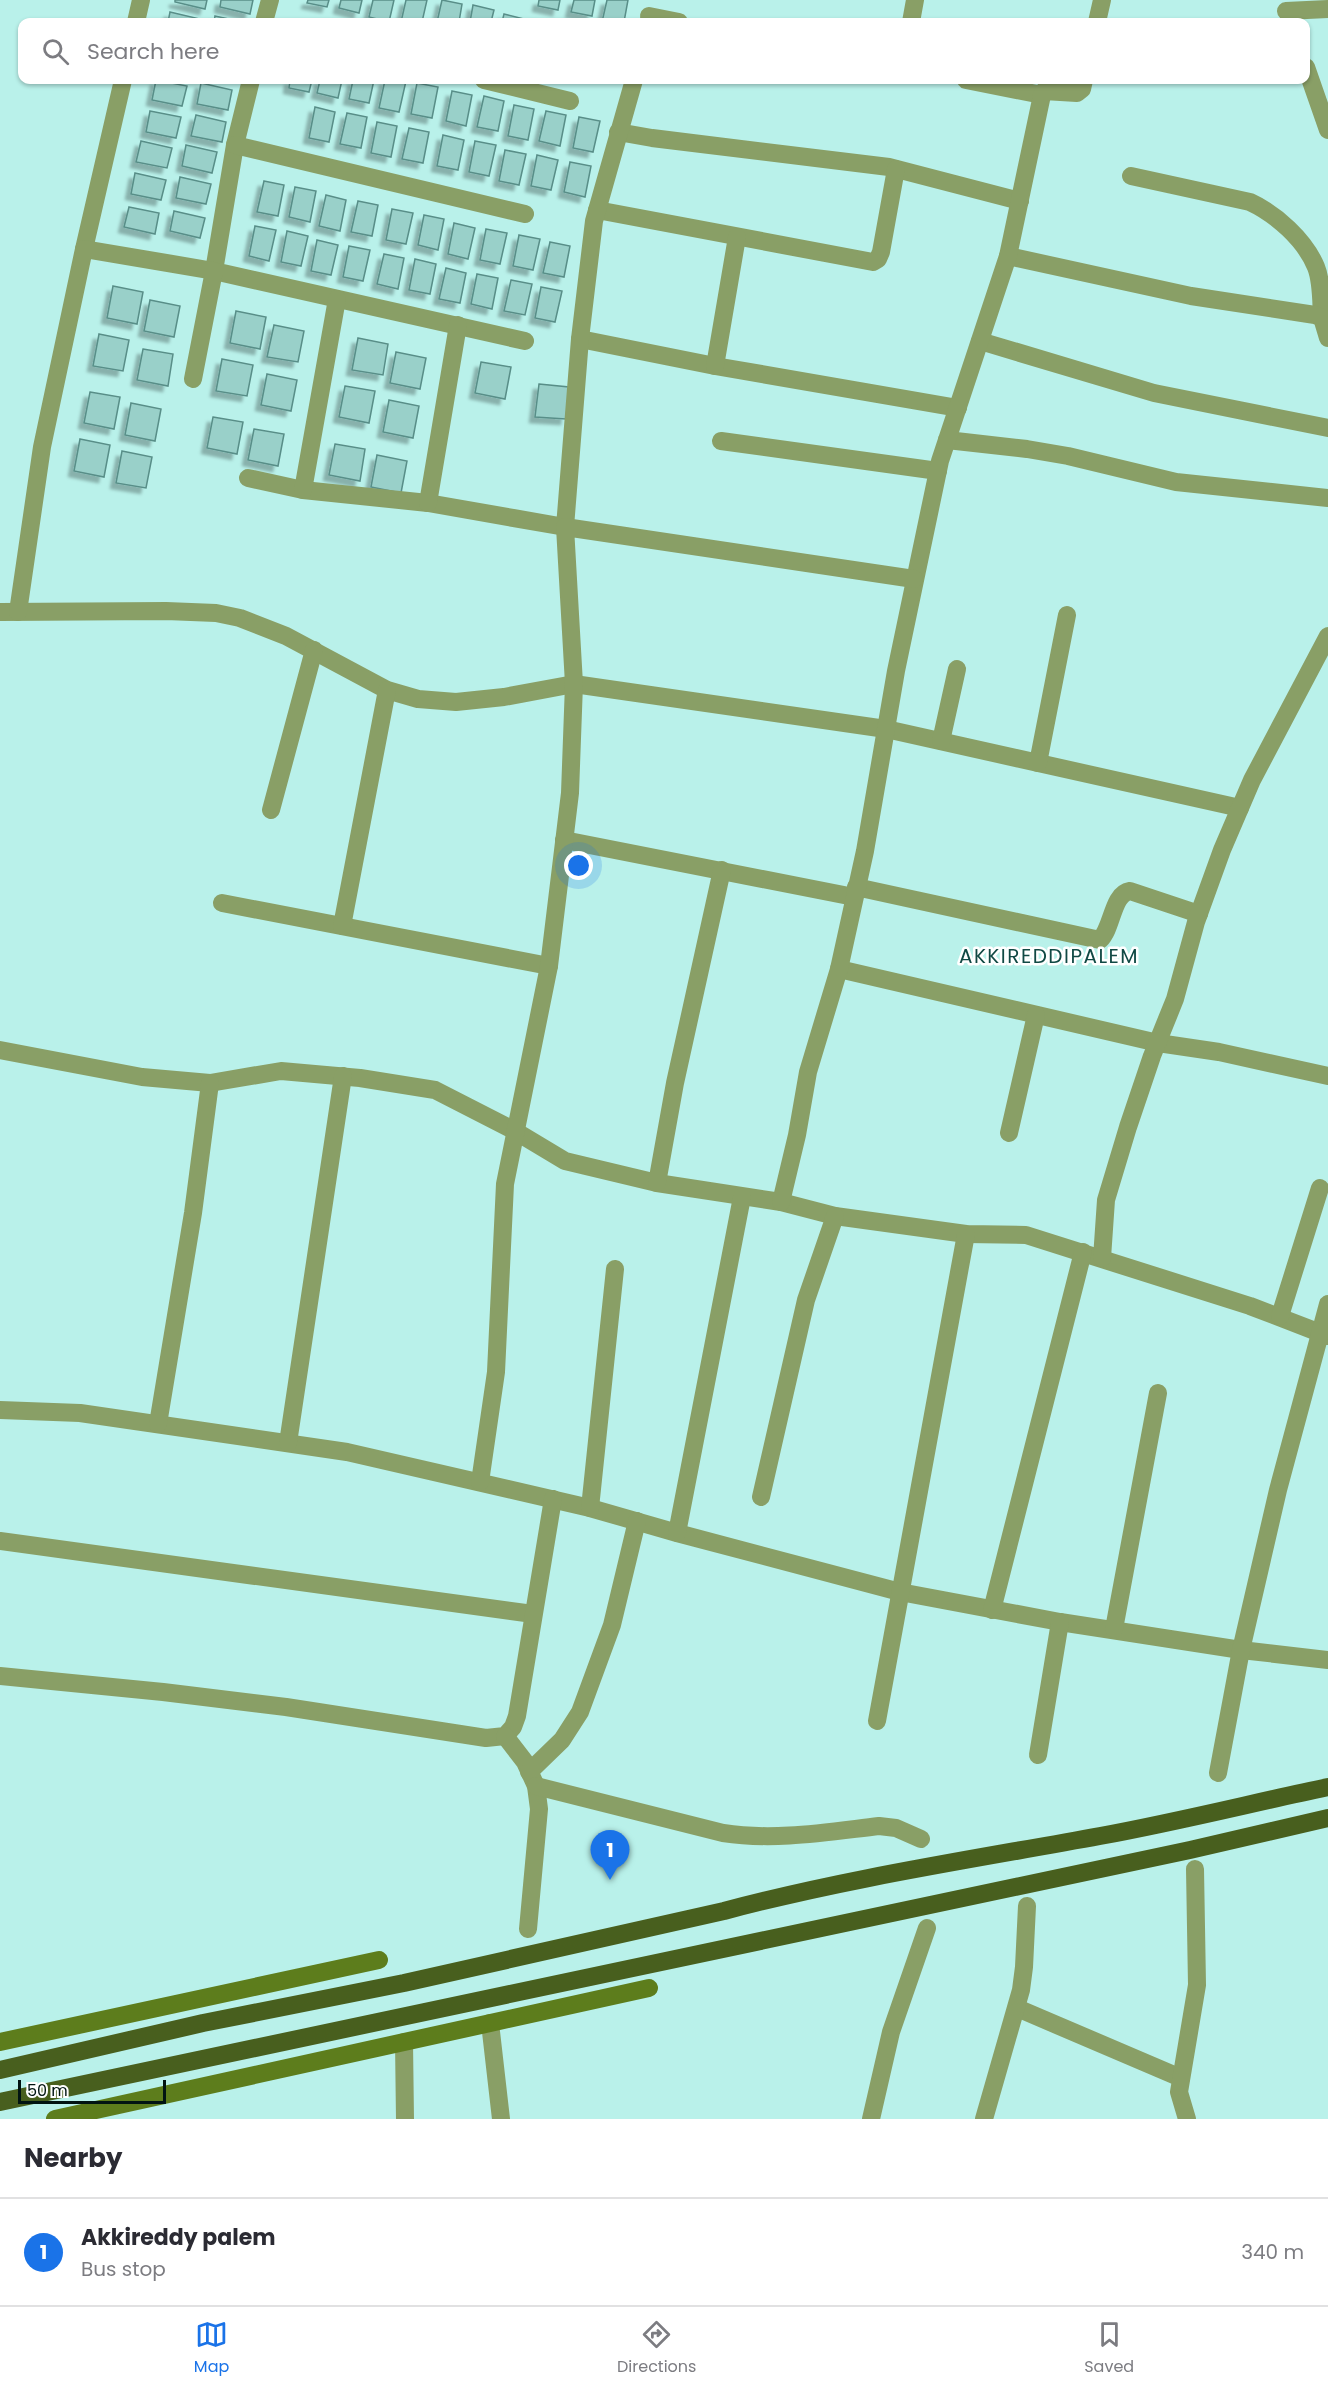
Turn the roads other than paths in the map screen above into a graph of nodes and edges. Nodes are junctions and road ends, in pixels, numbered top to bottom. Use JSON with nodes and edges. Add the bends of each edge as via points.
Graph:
{"nodes":[{"id":1,"x":141,"y":0,"type":"edge"},
{"id":2,"x":270,"y":0,"type":"edge"},
{"id":3,"x":915,"y":0,"type":"edge"},
{"id":4,"x":1101,"y":0,"type":"edge"},
{"id":5,"x":1328,"y":9,"type":"edge"},
{"id":6,"x":1286,"y":11,"type":"edge"},
{"id":7,"x":649,"y":13,"type":"edge"},
{"id":8,"x":137,"y":18,"type":"edge"},
{"id":9,"x":265,"y":18,"type":"edge"},
{"id":10,"x":666,"y":18,"type":"edge"},
{"id":11,"x":912,"y":18,"type":"edge"},
{"id":12,"x":1098,"y":18,"type":"edge"},
{"id":13,"x":1310,"y":81,"type":"edge"},
{"id":14,"x":122,"y":84,"type":"edge"},
{"id":15,"x":250,"y":84,"type":"edge"},
{"id":16,"x":500,"y":84,"type":"edge"},
{"id":17,"x":633,"y":84,"type":"edge"},
{"id":18,"x":986,"y":84,"type":"edge"},
{"id":19,"x":1083,"y":84,"type":"edge"},
{"id":20,"x":1042,"y":95,"type":"junction"},
{"id":21,"x":570,"y":101,"type":"dead end"},
{"id":22,"x":1328,"y":130,"type":"edge"},
{"id":23,"x":618,"y":132,"type":"junction"},
{"id":24,"x":235,"y":145,"type":"junction"},
{"id":25,"x":896,"y":169,"type":"junction"},
{"id":26,"x":1131,"y":176,"type":"dead end"},
{"id":27,"x":1020,"y":201,"type":"junction"},
{"id":28,"x":597,"y":210,"type":"junction"},
{"id":29,"x":525,"y":214,"type":"dead end"},
{"id":30,"x":737,"y":237,"type":"junction"},
{"id":31,"x":84,"y":249,"type":"junction"},
{"id":32,"x":1008,"y":256,"type":"junction"},
{"id":33,"x":214,"y":271,"type":"junction"},
{"id":34,"x":337,"y":299,"type":"junction"},
{"id":35,"x":1322,"y":318,"type":"junction"},
{"id":36,"x":458,"y":325,"type":"junction"},
{"id":37,"x":1328,"y":338,"type":"edge"},
{"id":38,"x":580,"y":339,"type":"junction"},
{"id":39,"x":525,"y":340,"type":"dead end"},
{"id":40,"x":980,"y":341,"type":"junction"},
{"id":41,"x":715,"y":366,"type":"junction"},
{"id":42,"x":193,"y":379,"type":"dead end"},
{"id":43,"x":958,"y":408,"type":"junction"},
{"id":44,"x":1328,"y":428,"type":"edge"},
{"id":45,"x":947,"y":440,"type":"junction"},
{"id":46,"x":721,"y":441,"type":"dead end"},
{"id":47,"x":938,"y":471,"type":"junction"},
{"id":48,"x":248,"y":478,"type":"dead end"},
{"id":49,"x":303,"y":490,"type":"junction"},
{"id":50,"x":1328,"y":498,"type":"edge"},
{"id":51,"x":428,"y":503,"type":"junction"},
{"id":52,"x":565,"y":527,"type":"junction"},
{"id":53,"x":914,"y":579,"type":"junction"},
{"id":54,"x":9,"y":612,"type":"edge"},
{"id":55,"x":1067,"y":615,"type":"dead end"},
{"id":56,"x":1328,"y":636,"type":"edge"},
{"id":57,"x":314,"y":650,"type":"junction"},
{"id":58,"x":957,"y":669,"type":"dead end"},
{"id":59,"x":574,"y":684,"type":"junction"},
{"id":60,"x":387,"y":690,"type":"junction"},
{"id":61,"x":886,"y":729,"type":"junction"},
{"id":62,"x":941,"y":741,"type":"junction"},
{"id":63,"x":1038,"y":763,"type":"junction"},
{"id":64,"x":1240,"y":808,"type":"junction"},
{"id":65,"x":271,"y":810,"type":"dead end"},
{"id":66,"x":564,"y":840,"type":"junction"},
{"id":67,"x":722,"y":870,"type":"junction"},
{"id":68,"x":855,"y":892,"type":"junction"},
{"id":69,"x":222,"y":903,"type":"dead end"},
{"id":70,"x":1199,"y":914,"type":"junction"},
{"id":71,"x":342,"y":926,"type":"junction"},
{"id":72,"x":549,"y":966,"type":"junction"},
{"id":73,"x":839,"y":969,"type":"junction"},
{"id":74,"x":1036,"y":1015,"type":"junction"},
{"id":75,"x":1158,"y":1043,"type":"junction"},
{"id":76,"x":0,"y":1050,"type":"edge"},
{"id":77,"x":343,"y":1076,"type":"junction"},
{"id":78,"x":1328,"y":1076,"type":"edge"},
{"id":79,"x":210,"y":1083,"type":"junction"},
{"id":80,"x":515,"y":1131,"type":"junction"},
{"id":81,"x":1009,"y":1132,"type":"dead end"},
{"id":82,"x":657,"y":1183,"type":"junction"},
{"id":83,"x":1320,"y":1188,"type":"dead end"},
{"id":84,"x":742,"y":1197,"type":"junction"},
{"id":85,"x":781,"y":1203,"type":"junction"},
{"id":86,"x":835,"y":1216,"type":"junction"},
{"id":87,"x":966,"y":1234,"type":"junction"},
{"id":88,"x":1083,"y":1252,"type":"junction"},
{"id":89,"x":1102,"y":1258,"type":"junction"},
{"id":90,"x":615,"y":1269,"type":"dead end"},
{"id":91,"x":1328,"y":1304,"type":"edge"},
{"id":92,"x":1280,"y":1316,"type":"junction"},
{"id":93,"x":1324,"y":1333,"type":"edge"},
{"id":94,"x":1158,"y":1393,"type":"dead end"},
{"id":95,"x":0,"y":1410,"type":"edge"},
{"id":96,"x":158,"y":1424,"type":"junction"},
{"id":97,"x":288,"y":1443,"type":"junction"},
{"id":98,"x":480,"y":1482,"type":"junction"},
{"id":99,"x":761,"y":1497,"type":"dead end"},
{"id":100,"x":553,"y":1499,"type":"junction"},
{"id":101,"x":590,"y":1508,"type":"junction"},
{"id":102,"x":638,"y":1521,"type":"junction"},
{"id":103,"x":676,"y":1533,"type":"junction"},
{"id":104,"x":0,"y":1541,"type":"edge"},
{"id":105,"x":900,"y":1592,"type":"junction"},
{"id":106,"x":992,"y":1610,"type":"junction"},
{"id":107,"x":533,"y":1614,"type":"junction"},
{"id":108,"x":1060,"y":1622,"type":"junction"},
{"id":109,"x":1114,"y":1629,"type":"junction"},
{"id":110,"x":1241,"y":1650,"type":"junction"},
{"id":111,"x":1328,"y":1660,"type":"edge"},
{"id":112,"x":0,"y":1676,"type":"edge"},
{"id":113,"x":877,"y":1721,"type":"dead end"},
{"id":114,"x":505,"y":1736,"type":"junction"},
{"id":115,"x":1038,"y":1755,"type":"dead end"},
{"id":116,"x":1218,"y":1773,"type":"dead end"},
{"id":117,"x":532,"y":1779,"type":"junction"},
{"id":118,"x":1328,"y":1787,"type":"edge"},
{"id":119,"x":1328,"y":1818,"type":"edge"},
{"id":120,"x":921,"y":1839,"type":"dead end"},
{"id":121,"x":1195,"y":1869,"type":"dead end"},
{"id":122,"x":1027,"y":1906,"type":"dead end"},
{"id":123,"x":927,"y":1928,"type":"dead end"},
{"id":124,"x":528,"y":1929,"type":"dead end"},
{"id":125,"x":379,"y":1960,"type":"dead end"},
{"id":126,"x":649,"y":1988,"type":"dead end"},
{"id":127,"x":1017,"y":2008,"type":"junction"},
{"id":128,"x":489,"y":2023,"type":"junction"},
{"id":129,"x":0,"y":2042,"type":"edge"},
{"id":130,"x":404,"y":2042,"type":"junction"},
{"id":131,"x":0,"y":2070,"type":"edge"},
{"id":132,"x":1181,"y":2078,"type":"junction"},
{"id":133,"x":0,"y":2102,"type":"edge"},
{"id":134,"x":59,"y":2119,"type":"edge"},
{"id":135,"x":405,"y":2119,"type":"edge"},
{"id":136,"x":501,"y":2119,"type":"edge"},
{"id":137,"x":871,"y":2119,"type":"edge"},
{"id":138,"x":984,"y":2119,"type":"edge"},
{"id":139,"x":1186,"y":2119,"type":"edge"}],
"edges":[{"from":1,"to":8,"type":"street"},
{"from":2,"to":9,"type":"street"},
{"from":3,"to":11,"type":"street"},
{"from":4,"to":12,"type":"street"},
{"from":5,"to":6,"type":"street"},
{"from":7,"to":10,"type":"street"},
{"from":13,"to":22,"type":"street"},
{"from":14,"to":31,"type":"street"},
{"from":15,"to":24,"type":"street"},
{"from":16,"to":21,"type":"street"},
{"from":17,"to":23,"type":"street"},
{"from":18,"to":20,"type":"street"},
{"from":19,"to":20,"type":"street","via":[[1077,93],[1044,91]]},
{"from":20,"to":27,"type":"street"},
{"from":23,"to":25,"type":"street"},
{"from":23,"to":28,"type":"street"},
{"from":24,"to":29,"type":"street"},
{"from":24,"to":33,"type":"street"},
{"from":25,"to":27,"type":"street"},
{"from":25,"to":30,"type":"street","via":[[881,252],[873,262]]},
{"from":26,"to":35,"type":"street","via":[[1264,208],[1305,248],[1316,267]]},
{"from":27,"to":32,"type":"street"},
{"from":28,"to":30,"type":"street"},
{"from":28,"to":38,"type":"street"},
{"from":30,"to":41,"type":"street"},
{"from":31,"to":33,"type":"street"},
{"from":31,"to":54,"type":"street"},
{"from":32,"to":35,"type":"street","via":[[1191,297]]},
{"from":32,"to":40,"type":"street"},
{"from":33,"to":34,"type":"street"},
{"from":33,"to":42,"type":"street"},
{"from":34,"to":36,"type":"street"},
{"from":34,"to":49,"type":"street"},
{"from":35,"to":37,"type":"street"},
{"from":36,"to":39,"type":"street"},
{"from":36,"to":51,"type":"street"},
{"from":38,"to":41,"type":"street"},
{"from":38,"to":52,"type":"street"},
{"from":40,"to":43,"type":"street"},
{"from":40,"to":44,"type":"street","via":[[1154,393]]},
{"from":41,"to":43,"type":"street"},
{"from":43,"to":45,"type":"street"},
{"from":45,"to":47,"type":"street"},
{"from":45,"to":50,"type":"street","via":[[1068,456],[1176,482]]},
{"from":46,"to":47,"type":"street"},
{"from":47,"to":53,"type":"street"},
{"from":48,"to":49,"type":"street"},
{"from":49,"to":51,"type":"street"},
{"from":51,"to":52,"type":"street"},
{"from":52,"to":53,"type":"street"},
{"from":52,"to":59,"type":"street"},
{"from":53,"to":61,"type":"street"},
{"from":54,"to":57,"type":"street","via":[[216,613],[240,618]]},
{"from":55,"to":63,"type":"street"},
{"from":56,"to":64,"type":"street"},
{"from":57,"to":60,"type":"street"},
{"from":57,"to":65,"type":"street"},
{"from":58,"to":62,"type":"street"},
{"from":59,"to":60,"type":"street","via":[[456,702],[418,699]]},
{"from":59,"to":61,"type":"street"},
{"from":59,"to":66,"type":"street"},
{"from":60,"to":71,"type":"street"},
{"from":61,"to":62,"type":"street"},
{"from":61,"to":68,"type":"street"},
{"from":62,"to":63,"type":"street"},
{"from":63,"to":64,"type":"street"},
{"from":64,"to":70,"type":"street"},
{"from":66,"to":67,"type":"street"},
{"from":66,"to":72,"type":"street"},
{"from":67,"to":68,"type":"street"},
{"from":67,"to":82,"type":"street"},
{"from":68,"to":70,"type":"street","via":[[1100,940],[1124,892]]},
{"from":68,"to":73,"type":"street"},
{"from":69,"to":71,"type":"street"},
{"from":70,"to":75,"type":"street"},
{"from":71,"to":72,"type":"street"},
{"from":72,"to":80,"type":"street"},
{"from":73,"to":74,"type":"street"},
{"from":73,"to":85,"type":"street","via":[[808,1072]]},
{"from":74,"to":75,"type":"street"},
{"from":74,"to":81,"type":"street"},
{"from":75,"to":78,"type":"street"},
{"from":75,"to":89,"type":"street","via":[[1106,1200]]},
{"from":76,"to":79,"type":"street","via":[[142,1077]]},
{"from":77,"to":79,"type":"street","via":[[281,1071]]},
{"from":77,"to":80,"type":"street","via":[[435,1090]]},
{"from":77,"to":97,"type":"street"},
{"from":79,"to":96,"type":"street"},
{"from":80,"to":82,"type":"street","via":[[565,1161]]},
{"from":80,"to":98,"type":"street","via":[[503,1203],[496,1372]]},
{"from":82,"to":84,"type":"street"},
{"from":83,"to":92,"type":"street"},
{"from":84,"to":85,"type":"street"},
{"from":84,"to":103,"type":"street"},
{"from":85,"to":86,"type":"street"},
{"from":86,"to":87,"type":"street"},
{"from":86,"to":99,"type":"street","via":[[806,1300]]},
{"from":87,"to":88,"type":"street","via":[[1026,1235]]},
{"from":87,"to":105,"type":"street"},
{"from":88,"to":89,"type":"street"},
{"from":88,"to":106,"type":"street"},
{"from":89,"to":92,"type":"street"},
{"from":90,"to":101,"type":"street"},
{"from":91,"to":93,"type":"street"},
{"from":92,"to":93,"type":"street"},
{"from":93,"to":110,"type":"street","via":[[1294,1426]]},
{"from":94,"to":109,"type":"street"},
{"from":95,"to":96,"type":"street","via":[[80,1413]]},
{"from":96,"to":97,"type":"street"},
{"from":97,"to":98,"type":"street"},
{"from":98,"to":100,"type":"street"},
{"from":100,"to":101,"type":"street"},
{"from":100,"to":107,"type":"street"},
{"from":101,"to":102,"type":"street"},
{"from":102,"to":103,"type":"street"},
{"from":102,"to":117,"type":"street","via":[[612,1626],[580,1712]]},
{"from":103,"to":105,"type":"street"},
{"from":104,"to":107,"type":"street"},
{"from":105,"to":106,"type":"street"},
{"from":105,"to":113,"type":"street"},
{"from":106,"to":108,"type":"street"},
{"from":107,"to":114,"type":"street","via":[[517,1716]]},
{"from":108,"to":109,"type":"street"},
{"from":108,"to":115,"type":"street"},
{"from":109,"to":110,"type":"street"},
{"from":110,"to":111,"type":"street"},
{"from":110,"to":116,"type":"street"},
{"from":112,"to":114,"type":"street","via":[[286,1707],[486,1738]]},
{"from":114,"to":117,"type":"street","via":[[525,1762]]},
{"from":117,"to":120,"type":"street","via":[[723,1833],[772,1838],[879,1826],[896,1828]]},
{"from":117,"to":124,"type":"street","via":[[539,1809]]},
{"from":118,"to":131,"type":"main road","via":[[1104,1836],[776,1898]]},
{"from":119,"to":133,"type":"main road"},
{"from":121,"to":132,"type":"street","via":[[1197,1985]]},
{"from":122,"to":127,"type":"street"},
{"from":123,"to":137,"type":"street","via":[[891,2032]]},
{"from":125,"to":129,"type":"street"},
{"from":126,"to":128,"type":"street"},
{"from":127,"to":132,"type":"street"},
{"from":127,"to":138,"type":"street"},
{"from":128,"to":130,"type":"street"},
{"from":128,"to":136,"type":"street"},
{"from":130,"to":134,"type":"street"},
{"from":130,"to":135,"type":"street"},
{"from":132,"to":139,"type":"street","via":[[1179,2092]]}]}
